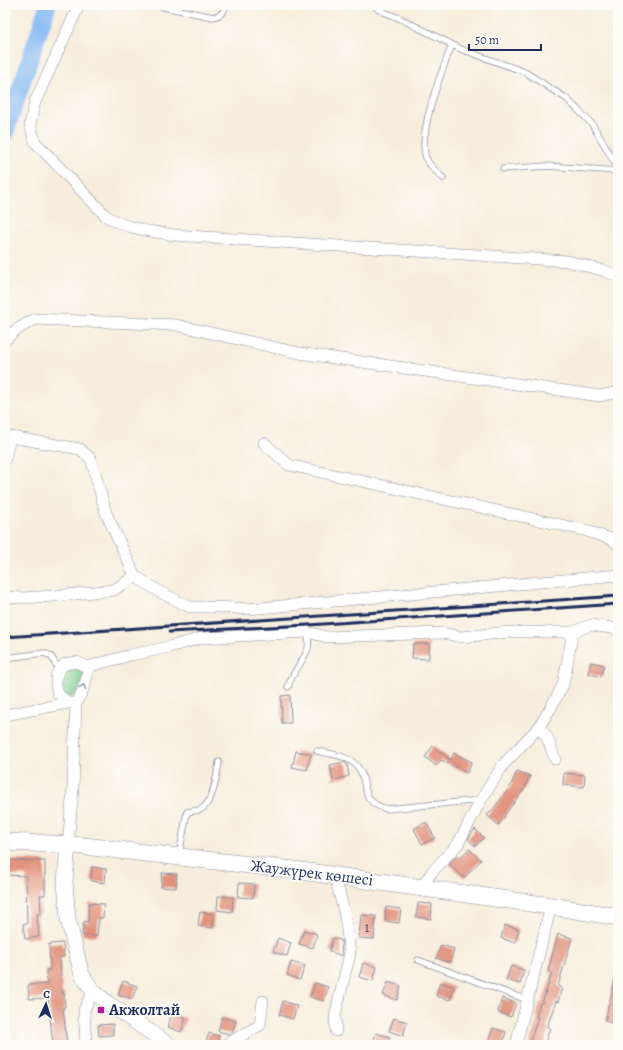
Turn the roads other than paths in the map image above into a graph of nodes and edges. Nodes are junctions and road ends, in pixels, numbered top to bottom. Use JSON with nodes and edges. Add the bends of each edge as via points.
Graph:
{"nodes":[{"id":1,"x":78,"y":5,"type":"edge"},
{"id":2,"x":154,"y":5,"type":"edge"},
{"id":3,"x":225,"y":5,"type":"edge"},
{"id":4,"x":374,"y":5,"type":"edge"},
{"id":5,"x":181,"y":8,"type":"edge"},
{"id":6,"x":452,"y":45,"type":"junction"},
{"id":7,"x":503,"y":169,"type":"dead end"},
{"id":8,"x":618,"y":170,"type":"edge"},
{"id":9,"x":443,"y":178,"type":"dead end"},
{"id":10,"x":618,"y":276,"type":"edge"},
{"id":11,"x":5,"y":340,"type":"edge"},
{"id":12,"x":618,"y":392,"type":"edge"},
{"id":13,"x":8,"y":437,"type":"edge"},
{"id":14,"x":264,"y":443,"type":"dead end"},
{"id":15,"x":5,"y":459,"type":"edge"},
{"id":16,"x":618,"y":544,"type":"edge"},
{"id":17,"x":618,"y":574,"type":"edge"},
{"id":18,"x":135,"y":576,"type":"junction"},
{"id":19,"x":5,"y":594,"type":"edge"},
{"id":20,"x":618,"y":629,"type":"edge"},
{"id":21,"x":308,"y":632,"type":"junction"},
{"id":22,"x":573,"y":632,"type":"junction"},
{"id":23,"x":5,"y":658,"type":"edge"},
{"id":24,"x":87,"y":667,"type":"junction"},
{"id":25,"x":59,"y":670,"type":"junction"},
{"id":26,"x":288,"y":687,"type":"dead end"},
{"id":27,"x":72,"y":703,"type":"junction"},
{"id":28,"x":5,"y":715,"type":"edge"},
{"id":29,"x":539,"y":727,"type":"junction"},
{"id":30,"x":317,"y":751,"type":"dead end"},
{"id":31,"x":555,"y":759,"type":"dead end"},
{"id":32,"x":219,"y":762,"type":"dead end"},
{"id":33,"x":481,"y":800,"type":"junction"},
{"id":34,"x":5,"y":842,"type":"edge"},
{"id":35,"x":68,"y":845,"type":"junction"},
{"id":36,"x":179,"y":857,"type":"junction"},
{"id":37,"x":335,"y":876,"type":"junction"},
{"id":38,"x":421,"y":888,"type":"junction"},
{"id":39,"x":551,"y":906,"type":"junction"},
{"id":40,"x":618,"y":917,"type":"edge"},
{"id":41,"x":418,"y":960,"type":"dead end"},
{"id":42,"x":93,"y":991,"type":"junction"},
{"id":43,"x":527,"y":1000,"type":"junction"},
{"id":44,"x":263,"y":1001,"type":"dead end"},
{"id":45,"x":336,"y":1031,"type":"dead end"},
{"id":46,"x":86,"y":1045,"type":"edge"},
{"id":47,"x":169,"y":1045,"type":"edge"},
{"id":48,"x":225,"y":1045,"type":"edge"},
{"id":49,"x":516,"y":1045,"type":"edge"}],
"edges":[{"from":1,"to":10,"type":"street","via":[[35,102],[30,124],[35,142],[106,216],[117,223],[174,235],[567,261],[605,270]]},
{"from":2,"to":5,"type":"lane"},
{"from":3,"to":5,"type":"lane","via":[[221,14],[213,18]]},
{"from":4,"to":6,"type":"lane","via":[[379,10]]},
{"from":6,"to":8,"type":"lane","via":[[525,72],[567,99],[592,124]]},
{"from":6,"to":9,"type":"lane","via":[[432,100],[424,141],[427,160]]},
{"from":7,"to":8,"type":"lane","via":[[547,166]]},
{"from":11,"to":12,"type":"street","via":[[35,319],[176,325],[299,353],[600,396]]},
{"from":13,"to":15,"type":"street"},
{"from":13,"to":18,"type":"street","via":[[80,449],[91,459],[106,513]]},
{"from":14,"to":16,"type":"street","via":[[289,465],[584,530]]},
{"from":17,"to":18,"type":"street","via":[[248,609],[190,607]]},
{"from":18,"to":19,"type":"street","via":[[114,590],[22,598],[8,597]]},
{"from":20,"to":22,"type":"street","via":[[591,625]]},
{"from":21,"to":22,"type":"street","via":[[326,637],[443,633],[461,637],[510,632]]},
{"from":21,"to":24,"type":"street","via":[[202,638]]},
{"from":21,"to":26,"type":"lane","via":[[308,646]]},
{"from":22,"to":29,"type":"street","via":[[563,685]]},
{"from":23,"to":25,"type":"lane","via":[[44,653],[51,656]]},
{"from":24,"to":25,"type":"street","via":[[77,662],[65,664]]},
{"from":27,"to":24,"type":"street","one_way":true,"via":[[79,698],[88,674]]},
{"from":25,"to":27,"type":"street","via":[[56,677],[58,694]]},
{"from":27,"to":28,"type":"street"},
{"from":27,"to":35,"type":"street","via":[[73,788]]},
{"from":29,"to":31,"type":"street"},
{"from":29,"to":33,"type":"street","via":[[503,765]]},
{"from":30,"to":33,"type":"lane","via":[[340,756],[355,764],[360,771],[369,800],[377,807],[386,809]]},
{"from":32,"to":36,"type":"lane","via":[[215,784],[208,801],[201,809],[187,812]]},
{"from":33,"to":38,"type":"street","via":[[458,844]]},
{"from":34,"to":35,"type":"main road","name":"Жаужүрек көшесі"},
{"from":35,"to":36,"type":"main road","name":"Жаужүрек көшесі"},
{"from":35,"to":42,"type":"main road","via":[[65,882],[68,919],[82,975]]},
{"from":36,"to":37,"type":"main road","name":"Жаужүрек көшесі"},
{"from":37,"to":38,"type":"main road","name":"Жаужүрек көшесі"},
{"from":37,"to":45,"type":"street","via":[[345,916],[350,953],[334,1016]]},
{"from":38,"to":39,"type":"main road","name":"Жаужүрек көшесі"},
{"from":39,"to":40,"type":"main road","name":"Жаужүрек көшесі"},
{"from":39,"to":43,"type":"street"},
{"from":41,"to":43,"type":"lane"},
{"from":42,"to":46,"type":"street","via":[[84,1010]]},
{"from":42,"to":47,"type":"main road"},
{"from":43,"to":49,"type":"street"},
{"from":44,"to":48,"type":"street","via":[[260,1025]]}]}
